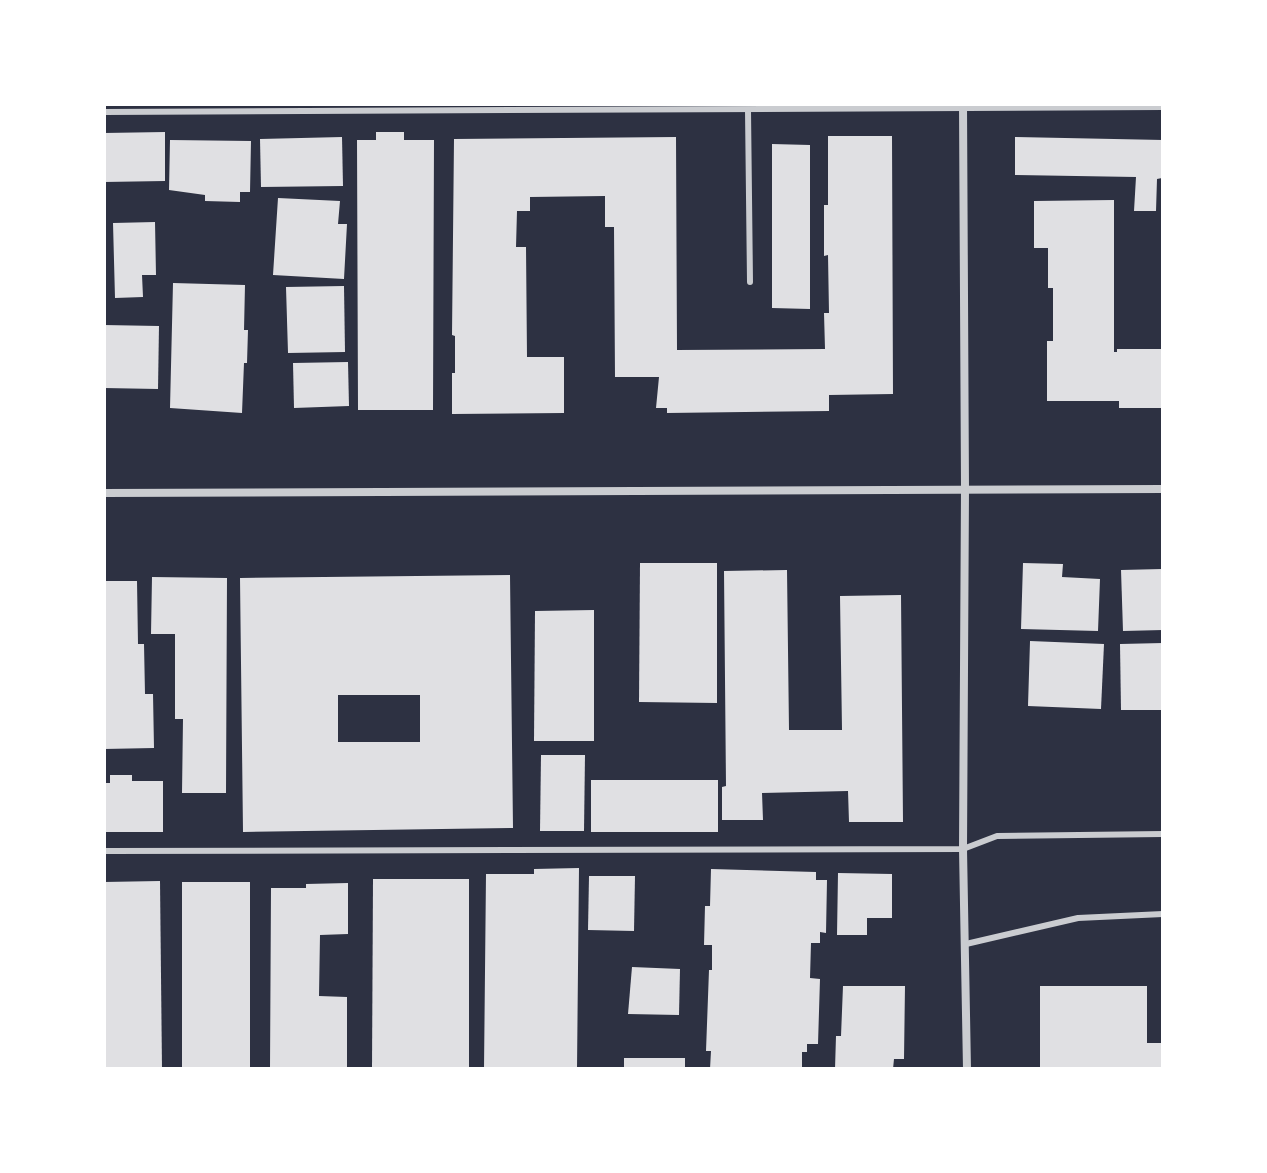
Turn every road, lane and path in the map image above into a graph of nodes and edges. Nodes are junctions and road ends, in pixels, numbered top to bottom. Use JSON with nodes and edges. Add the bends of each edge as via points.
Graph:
{"nodes":[{"id":1,"x":963,"y":106,"type":"edge"},
{"id":2,"x":1163,"y":107,"type":"edge"},
{"id":3,"x":748,"y":110,"type":"junction"},
{"id":4,"x":104,"y":112,"type":"edge"},
{"id":5,"x":750,"y":282,"type":"dead end"},
{"id":6,"x":965,"y":488,"type":"junction"},
{"id":7,"x":1163,"y":489,"type":"edge"},
{"id":8,"x":104,"y":493,"type":"edge"},
{"id":9,"x":1163,"y":834,"type":"edge"},
{"id":10,"x":963,"y":849,"type":"junction"},
{"id":11,"x":104,"y":851,"type":"edge"},
{"id":12,"x":1163,"y":914,"type":"edge"},
{"id":13,"x":966,"y":944,"type":"junction"},
{"id":14,"x":967,"y":1069,"type":"edge"}],
"edges":[{"from":1,"to":2,"type":"lane"},
{"from":1,"to":3,"type":"lane"},
{"from":1,"to":6,"type":"street"},
{"from":3,"to":4,"type":"lane"},
{"from":3,"to":5,"type":"lane"},
{"from":6,"to":7,"type":"street"},
{"from":6,"to":8,"type":"street"},
{"from":6,"to":10,"type":"street"},
{"from":9,"to":10,"type":"lane","via":[[997,836]]},
{"from":10,"to":11,"type":"lane"},
{"from":10,"to":13,"type":"street"},
{"from":12,"to":13,"type":"lane","via":[[1078,918]]},
{"from":13,"to":14,"type":"street"}]}
